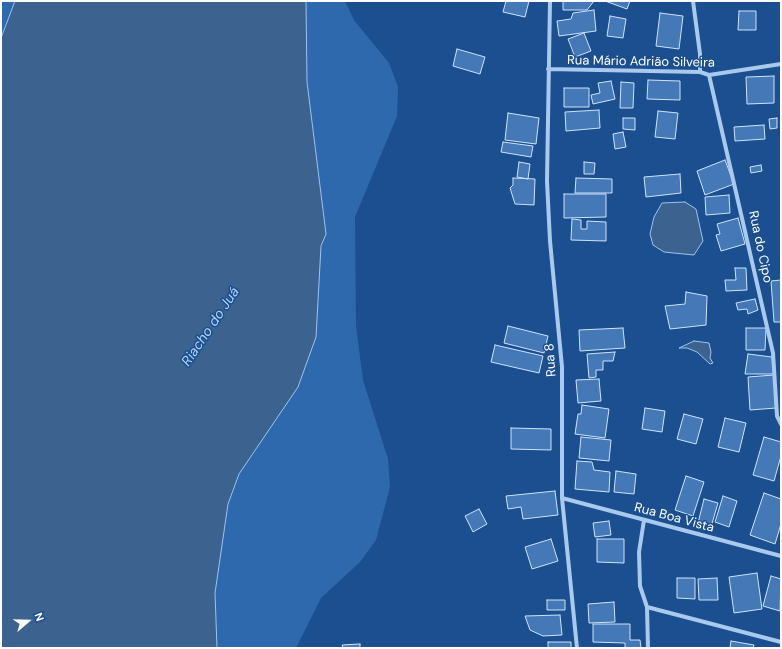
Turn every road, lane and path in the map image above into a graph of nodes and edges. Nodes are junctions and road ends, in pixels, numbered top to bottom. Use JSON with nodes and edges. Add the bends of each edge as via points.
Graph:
{"nodes":[{"id":1,"x":550,"y":1,"type":"edge"},
{"id":2,"x":693,"y":1,"type":"edge"},
{"id":3,"x":781,"y":64,"type":"edge"},
{"id":4,"x":548,"y":70,"type":"junction"},
{"id":5,"x":700,"y":72,"type":"junction"},
{"id":6,"x":710,"y":75,"type":"junction"},
{"id":7,"x":781,"y":424,"type":"edge"},
{"id":8,"x":562,"y":498,"type":"junction"},
{"id":9,"x":644,"y":520,"type":"junction"},
{"id":10,"x":781,"y":556,"type":"edge"},
{"id":11,"x":647,"y":607,"type":"junction"},
{"id":12,"x":781,"y":642,"type":"edge"},
{"id":13,"x":577,"y":648,"type":"edge"},
{"id":14,"x":648,"y":648,"type":"edge"}],
"edges":[{"from":1,"to":4,"type":"street","name":"Rua 8"},
{"from":2,"to":5,"type":"street"},
{"from":3,"to":6,"type":"street","name":"Rua Mário Adrião Silveira"},
{"from":4,"to":5,"type":"street","name":"Rua Mário Adrião Silveira"},
{"from":4,"to":8,"type":"street","name":"Rua 8","via":[[547,181],[562,367]]},
{"from":5,"to":6,"type":"street","name":"Rua Mário Adrião Silveira"},
{"from":6,"to":7,"type":"street","name":"Rua do Cipo","via":[[773,353],[777,416]]},
{"from":8,"to":9,"type":"street","name":"Rua Boa Vista"},
{"from":8,"to":13,"type":"street","name":"Rua 8"},
{"from":9,"to":10,"type":"street","name":"Rua Boa Vista"},
{"from":9,"to":11,"type":"street","via":[[639,552],[640,586]]},
{"from":11,"to":12,"type":"street"},
{"from":11,"to":14,"type":"street"}]}
